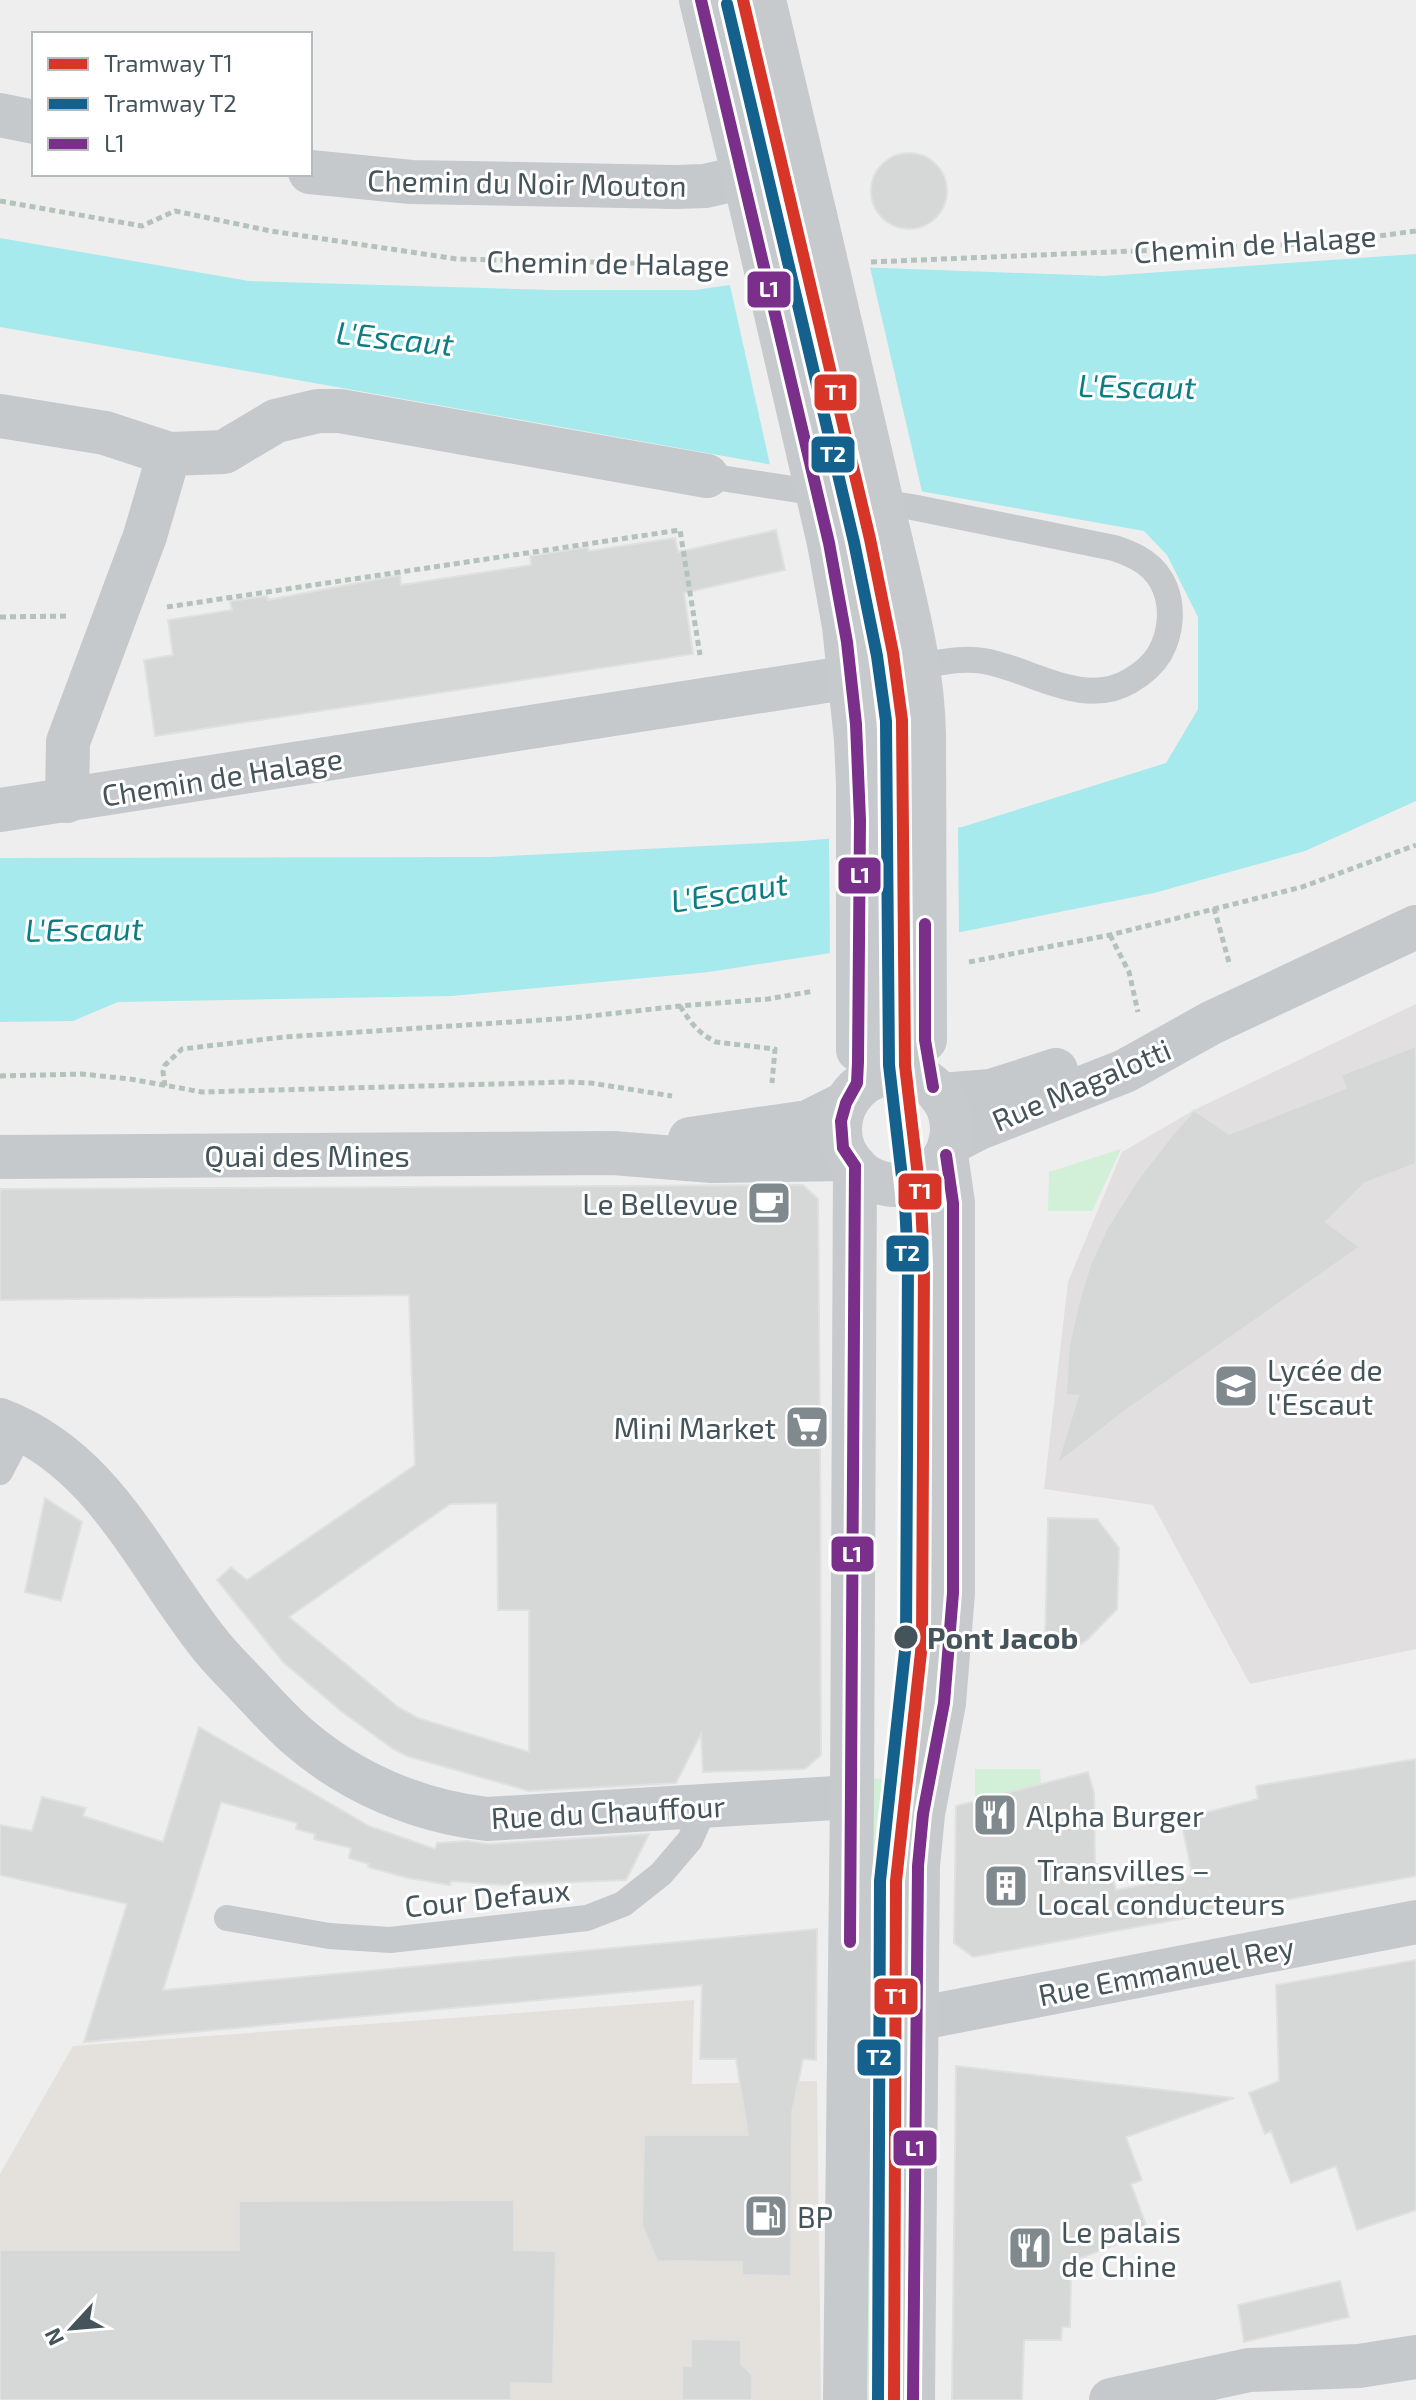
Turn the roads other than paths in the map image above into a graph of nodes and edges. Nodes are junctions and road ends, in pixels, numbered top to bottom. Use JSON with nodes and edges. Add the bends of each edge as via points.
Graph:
{"nodes":[{"id":1,"x":701,"y":0,"type":"edge"},
{"id":2,"x":764,"y":0,"type":"edge"},
{"id":3,"x":0,"y":115,"type":"edge"},
{"id":4,"x":32,"y":122,"type":"edge"},
{"id":5,"x":312,"y":172,"type":"edge"},
{"id":6,"x":745,"y":179,"type":"junction"},
{"id":7,"x":0,"y":416,"type":"edge"},
{"id":8,"x":169,"y":454,"type":"junction"},
{"id":9,"x":707,"y":476,"type":"joint"},
{"id":10,"x":917,"y":666,"type":"junction"},
{"id":11,"x":851,"y":677,"type":"junction"},
{"id":12,"x":67,"y":801,"type":"junction"},
{"id":13,"x":0,"y":810,"type":"edge"},
{"id":14,"x":1416,"y":927,"type":"edge"},
{"id":15,"x":1230,"y":1015,"type":"junction"},
{"id":16,"x":853,"y":1082,"type":"junction"},
{"id":17,"x":937,"y":1091,"type":"junction"},
{"id":18,"x":948,"y":1149,"type":"junction"},
{"id":19,"x":613,"y":1153,"type":"junction"},
{"id":20,"x":0,"y":1157,"type":"edge"},
{"id":21,"x":852,"y":1162,"type":"junction"},
{"id":22,"x":12,"y":1424,"type":"edge"},
{"id":23,"x":0,"y":1472,"type":"edge"},
{"id":24,"x":852,"y":1797,"type":"junction"},
{"id":25,"x":705,"y":1806,"type":"junction"},
{"id":26,"x":227,"y":1918,"type":"dead end"},
{"id":27,"x":1416,"y":1922,"type":"edge"},
{"id":28,"x":916,"y":2019,"type":"junction"},
{"id":29,"x":1416,"y":2357,"type":"edge"},
{"id":30,"x":845,"y":2400,"type":"edge"},
{"id":31,"x":913,"y":2400,"type":"edge"},
{"id":32,"x":1111,"y":2400,"type":"edge"}],
"edges":[{"from":1,"to":6,"type":"main road"},
{"from":2,"to":10,"type":"main road","bridge":true},
{"from":3,"to":4,"type":"street"},
{"from":5,"to":6,"type":"street","name":"Chemin du Noir Mouton","via":[[411,182],[676,187]]},
{"from":6,"to":11,"type":"main road","bridge":true,"via":[[829,543]]},
{"from":7,"to":8,"type":"street","via":[[105,433]]},
{"from":8,"to":9,"type":"street","via":[[224,452],[286,418],[340,411]]},
{"from":8,"to":12,"type":"street","name":"Chemin de Halage","via":[[148,526],[68,742]]},
{"from":9,"to":10,"type":"lane","via":[[912,507],[1114,548],[1150,565],[1169,600],[1167,637],[1154,661],[1110,691],[1073,689],[984,661]]},
{"from":10,"to":17,"type":"main road","bridge":true,"via":[[924,735],[925,1040]]},
{"from":11,"to":12,"type":"street","name":"Chemin de Halage"},
{"from":11,"to":16,"type":"main road","bridge":true,"via":[[858,798]]},
{"from":12,"to":13,"type":"street","name":"Chemin de Halage"},
{"from":14,"to":15,"type":"street","name":"Rue Magalotti"},
{"from":15,"to":17,"type":"street","name":"Rue Magalotti","via":[[991,1091]]},
{"from":15,"to":18,"type":"street","name":"Rue Magalotti","via":[[1125,1071],[979,1128]]},
{"from":16,"to":17,"type":"main road","via":[[896,1073],[918,1077]]},
{"from":16,"to":19,"type":"street","name":"Quai des Mines","via":[[808,1122]]},
{"from":16,"to":21,"type":"main road","via":[[840,1135]]},
{"from":17,"to":18,"type":"main road","via":[[951,1118]]},
{"from":18,"to":21,"type":"main road","via":[[930,1174],[901,1185],[874,1180]]},
{"from":18,"to":28,"type":"main road","via":[[954,1247],[953,1593],[944,1703],[920,1840]]},
{"from":19,"to":20,"type":"street","name":"Quai des Mines"},
{"from":19,"to":21,"type":"street","name":"Quai des Mines","via":[[712,1161]]},
{"from":21,"to":24,"type":"main road"},
{"from":22,"to":23,"type":"lane"},
{"from":22,"to":25,"type":"street","name":"Rue du Chauffour","via":[[52,1446],[89,1478],[209,1644],[293,1733],[395,1797],[442,1813],[487,1819]]},
{"from":24,"to":25,"type":"street","name":"Rue du Chauffour"},
{"from":24,"to":30,"type":"main road"},
{"from":25,"to":26,"type":"lane","name":"Cour Defaux","via":[[690,1840],[661,1874],[623,1904],[587,1918],[390,1940],[329,1936]]},
{"from":27,"to":28,"type":"street","name":"Rue Emmanuel Rey"},
{"from":28,"to":31,"type":"main road"},
{"from":29,"to":32,"type":"street","via":[[1359,2366],[1249,2370]]}]}
